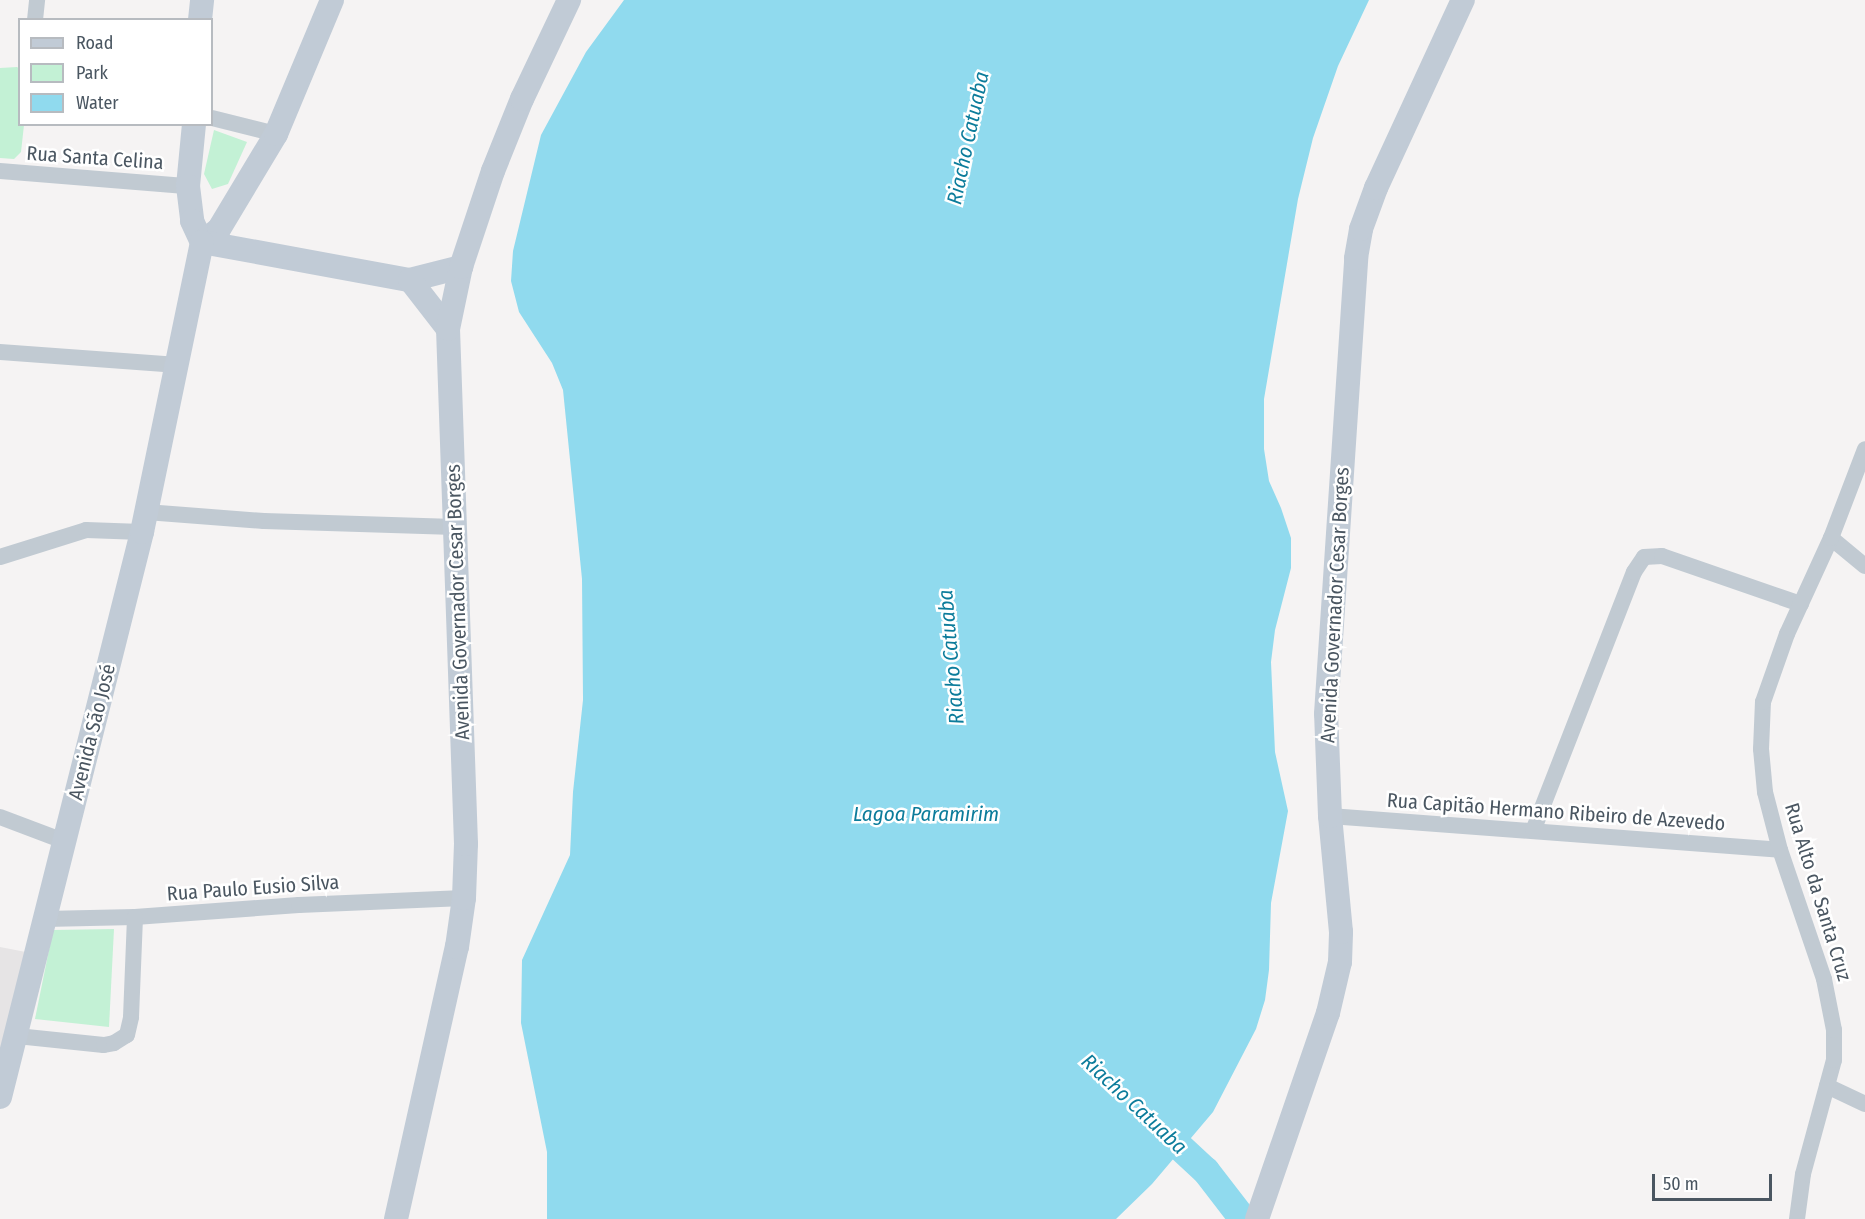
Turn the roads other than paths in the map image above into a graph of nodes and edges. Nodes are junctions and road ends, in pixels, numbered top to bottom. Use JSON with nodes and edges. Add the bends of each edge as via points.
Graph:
{"nodes":[{"id":1,"x":38,"y":0,"type":"edge"},
{"id":2,"x":201,"y":0,"type":"edge"},
{"id":3,"x":332,"y":0,"type":"edge"},
{"id":4,"x":569,"y":0,"type":"edge"},
{"id":5,"x":1463,"y":0,"type":"edge"},
{"id":6,"x":35,"y":18,"type":"edge"},
{"id":7,"x":200,"y":18,"type":"edge"},
{"id":8,"x":213,"y":118,"type":"edge"},
{"id":9,"x":194,"y":126,"type":"edge"},
{"id":10,"x":276,"y":134,"type":"junction"},
{"id":11,"x":0,"y":171,"type":"edge"},
{"id":12,"x":188,"y":186,"type":"junction"},
{"id":13,"x":202,"y":242,"type":"junction"},
{"id":14,"x":461,"y":267,"type":"junction"},
{"id":15,"x":410,"y":280,"type":"junction"},
{"id":16,"x":448,"y":329,"type":"junction"},
{"id":17,"x":0,"y":352,"type":"edge"},
{"id":18,"x":176,"y":365,"type":"junction"},
{"id":19,"x":1865,"y":449,"type":"edge"},
{"id":20,"x":1860,"y":473,"type":"edge"},
{"id":21,"x":144,"y":522,"type":"junction"},
{"id":22,"x":455,"y":527,"type":"junction"},
{"id":23,"x":1831,"y":538,"type":"junction"},
{"id":24,"x":0,"y":557,"type":"edge"},
{"id":25,"x":1865,"y":566,"type":"edge"},
{"id":26,"x":1801,"y":604,"type":"junction"},
{"id":27,"x":1330,"y":816,"type":"junction"},
{"id":28,"x":0,"y":817,"type":"edge"},
{"id":29,"x":1533,"y":831,"type":"junction"},
{"id":30,"x":64,"y":841,"type":"junction"},
{"id":31,"x":1780,"y":850,"type":"junction"},
{"id":32,"x":464,"y":898,"type":"junction"},
{"id":33,"x":135,"y":916,"type":"junction"},
{"id":34,"x":45,"y":919,"type":"junction"},
{"id":35,"x":9,"y":1047,"type":"edge"},
{"id":36,"x":1827,"y":1086,"type":"junction"},
{"id":37,"x":0,"y":1097,"type":"edge"},
{"id":38,"x":1865,"y":1104,"type":"edge"},
{"id":39,"x":396,"y":1219,"type":"edge"},
{"id":40,"x":1257,"y":1219,"type":"edge"},
{"id":41,"x":1797,"y":1219,"type":"edge"}],
"edges":[{"from":1,"to":6,"type":"street"},
{"from":2,"to":7,"type":"street"},
{"from":3,"to":10,"type":"street"},
{"from":4,"to":14,"type":"street","name":"Avenida Governador Cesar Borges","via":[[522,99]]},
{"from":5,"to":27,"type":"street","name":"Avenida Governador Cesar Borges","via":[[1376,188],[1356,258],[1326,714]]},
{"from":8,"to":10,"type":"street"},
{"from":9,"to":12,"type":"street"},
{"from":10,"to":13,"type":"street","via":[[219,229]]},
{"from":11,"to":12,"type":"street","name":"Rua Santa Celina"},
{"from":12,"to":13,"type":"street","via":[[192,221]]},
{"from":13,"to":15,"type":"street"},
{"from":13,"to":18,"type":"street","name":"Avenida São José"},
{"from":14,"to":15,"type":"street"},
{"from":14,"to":16,"type":"street","name":"Avenida Governador Cesar Borges"},
{"from":15,"to":16,"type":"street"},
{"from":16,"to":22,"type":"street","name":"Avenida Governador Cesar Borges"},
{"from":17,"to":18,"type":"street"},
{"from":18,"to":21,"type":"street","name":"Avenida São José"},
{"from":19,"to":20,"type":"street","name":"Rua Alto da Santa Cruz"},
{"from":20,"to":23,"type":"street","name":"Rua Alto da Santa Cruz"},
{"from":21,"to":22,"type":"street"},
{"from":21,"to":24,"type":"street","via":[[86,530]]},
{"from":21,"to":30,"type":"street","name":"Avenida São José"},
{"from":22,"to":32,"type":"street","name":"Avenida Governador Cesar Borges","via":[[466,844]]},
{"from":23,"to":25,"type":"street"},
{"from":23,"to":26,"type":"street","name":"Rua Alto da Santa Cruz"},
{"from":26,"to":29,"type":"street","via":[[1662,556],[1644,557],[1634,572]]},
{"from":26,"to":31,"type":"street","name":"Rua Alto da Santa Cruz","via":[[1763,702],[1761,749],[1765,792]]},
{"from":27,"to":29,"type":"street","name":"Rua Capitão Hermano Ribeiro de Azevedo"},
{"from":27,"to":40,"type":"street","name":"Avenida Governador Cesar Borges","via":[[1341,932],[1340,962],[1328,1013]]},
{"from":28,"to":30,"type":"street"},
{"from":29,"to":31,"type":"street","name":"Rua Capitão Hermano Ribeiro de Azevedo"},
{"from":30,"to":34,"type":"street","name":"Avenida São José"},
{"from":31,"to":36,"type":"street","name":"Rua Alto da Santa Cruz","via":[[1824,979],[1831,1013],[1834,1052]]},
{"from":32,"to":33,"type":"street","name":"Rua Paulo Eusio Silva"},
{"from":32,"to":39,"type":"street","name":"Avenida Governador Cesar Borges","via":[[455,958]]},
{"from":33,"to":34,"type":"street","name":"Rua Paulo Eusio Silva"},
{"from":33,"to":35,"type":"street","via":[[127,1035],[104,1045]]},
{"from":34,"to":35,"type":"street","name":"Avenida São José"},
{"from":35,"to":37,"type":"street","name":"Avenida São José"},
{"from":36,"to":38,"type":"street"},
{"from":36,"to":41,"type":"street","name":"Rua Alto da Santa Cruz","via":[[1803,1174]]}]}
